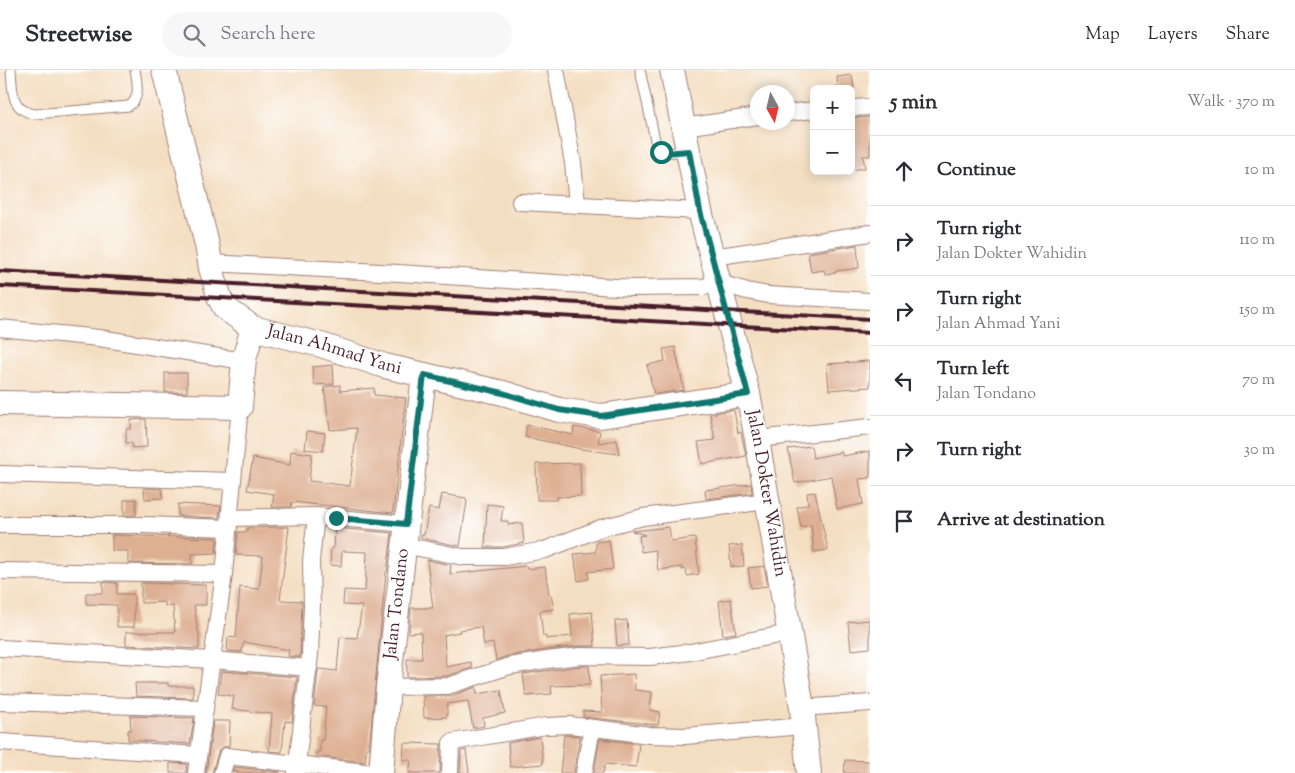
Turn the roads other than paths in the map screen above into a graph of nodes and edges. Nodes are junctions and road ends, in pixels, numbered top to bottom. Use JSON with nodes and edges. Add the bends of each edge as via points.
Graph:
{"nodes":[{"id":1,"x":11,"y":70,"type":"edge"},
{"id":2,"x":135,"y":70,"type":"edge"},
{"id":3,"x":164,"y":70,"type":"edge"},
{"id":4,"x":556,"y":70,"type":"edge"},
{"id":5,"x":640,"y":70,"type":"edge"},
{"id":6,"x":672,"y":70,"type":"edge"},
{"id":7,"x":870,"y":107,"type":"edge"},
{"id":8,"x":855,"y":108,"type":"edge"},
{"id":9,"x":810,"y":110,"type":"edge"},
{"id":10,"x":795,"y":112,"type":"edge"},
{"id":11,"x":750,"y":117,"type":"edge"},
{"id":12,"x":684,"y":127,"type":"junction"},
{"id":13,"x":689,"y":151,"type":"junction"},
{"id":14,"x":520,"y":202,"type":"dead end"},
{"id":15,"x":577,"y":204,"type":"junction"},
{"id":16,"x":700,"y":211,"type":"junction"},
{"id":17,"x":870,"y":233,"type":"edge"},
{"id":18,"x":713,"y":257,"type":"junction"},
{"id":19,"x":210,"y":263,"type":"junction"},
{"id":20,"x":719,"y":283,"type":"junction"},
{"id":21,"x":870,"y":301,"type":"edge"},
{"id":22,"x":0,"y":328,"type":"edge"},
{"id":23,"x":248,"y":343,"type":"junction"},
{"id":24,"x":424,"y":375,"type":"junction"},
{"id":25,"x":748,"y":394,"type":"junction"},
{"id":26,"x":0,"y":403,"type":"edge"},
{"id":27,"x":240,"y":407,"type":"junction"},
{"id":28,"x":870,"y":427,"type":"edge"},
{"id":29,"x":757,"y":439,"type":"junction"},
{"id":30,"x":0,"y":474,"type":"edge"},
{"id":31,"x":232,"y":481,"type":"junction"},
{"id":32,"x":767,"y":501,"type":"junction"},
{"id":33,"x":316,"y":516,"type":"junction"},
{"id":34,"x":229,"y":523,"type":"junction"},
{"id":35,"x":0,"y":525,"type":"edge"},
{"id":36,"x":405,"y":535,"type":"junction"},
{"id":37,"x":0,"y":571,"type":"edge"},
{"id":38,"x":224,"y":574,"type":"junction"},
{"id":39,"x":789,"y":633,"type":"junction"},
{"id":40,"x":0,"y":648,"type":"edge"},
{"id":41,"x":212,"y":660,"type":"junction"},
{"id":42,"x":308,"y":668,"type":"junction"},
{"id":43,"x":388,"y":687,"type":"junction"},
{"id":44,"x":0,"y":702,"type":"edge"},
{"id":45,"x":870,"y":703,"type":"edge"},
{"id":46,"x":205,"y":708,"type":"junction"},
{"id":47,"x":802,"y":717,"type":"junction"},
{"id":48,"x":592,"y":728,"type":"junction"},
{"id":49,"x":0,"y":742,"type":"edge"},
{"id":50,"x":198,"y":755,"type":"junction"},
{"id":51,"x":297,"y":769,"type":"edge"},
{"id":52,"x":196,"y":773,"type":"edge"},
{"id":53,"x":222,"y":773,"type":"edge"},
{"id":54,"x":373,"y":773,"type":"edge"},
{"id":55,"x":381,"y":773,"type":"edge"},
{"id":56,"x":450,"y":773,"type":"edge"},
{"id":57,"x":584,"y":773,"type":"edge"},
{"id":58,"x":808,"y":773,"type":"edge"}],
"edges":[{"from":1,"to":2,"type":"lane","via":[[14,101],[20,109],[35,114],[129,106],[136,96]]},
{"from":3,"to":19,"type":"street","name":"Jalan Ahmad Yani"},
{"from":4,"to":15,"type":"street"},
{"from":5,"to":13,"type":"lane","via":[[657,149],[665,153]]},
{"from":6,"to":12,"type":"street","name":"Jalan Dokter Wahidin"},
{"from":7,"to":8,"type":"street"},
{"from":9,"to":10,"type":"street"},
{"from":11,"to":12,"type":"street"},
{"from":12,"to":13,"type":"street","name":"Jalan Dokter Wahidin"},
{"from":13,"to":16,"type":"street","name":"Jalan Dokter Wahidin"},
{"from":14,"to":15,"type":"street"},
{"from":15,"to":16,"type":"street"},
{"from":16,"to":18,"type":"street","name":"Jalan Dokter Wahidin"},
{"from":17,"to":18,"type":"street"},
{"from":18,"to":20,"type":"street","name":"Jalan Dokter Wahidin"},
{"from":19,"to":20,"type":"street","via":[[632,288],[703,287]]},
{"from":19,"to":23,"type":"street","name":"Jalan Ahmad Yani","via":[[220,299]]},
{"from":20,"to":21,"type":"street","via":[[768,294]]},
{"from":20,"to":25,"type":"street","name":"Jalan Dokter Wahidin"},
{"from":22,"to":23,"type":"street","via":[[99,338],[222,358]]},
{"from":23,"to":24,"type":"street","name":"Jalan Ahmad Yani","via":[[321,345]]},
{"from":23,"to":27,"type":"street"},
{"from":24,"to":25,"type":"street","name":"Jalan Ahmad Yani","via":[[559,410],[601,416]]},
{"from":24,"to":36,"type":"street","name":"Jalan Tondano"},
{"from":25,"to":29,"type":"street","name":"Jalan Dokter Wahidin"},
{"from":26,"to":27,"type":"street"},
{"from":27,"to":31,"type":"street"},
{"from":28,"to":29,"type":"street"},
{"from":29,"to":32,"type":"street","name":"Jalan Dokter Wahidin"},
{"from":30,"to":31,"type":"street"},
{"from":31,"to":34,"type":"street"},
{"from":32,"to":36,"type":"street","via":[[643,517],[601,528],[546,550],[504,557],[463,558]]},
{"from":32,"to":39,"type":"street","name":"Jalan Dokter Wahidin"},
{"from":33,"to":34,"type":"street"},
{"from":33,"to":36,"type":"street"},
{"from":33,"to":42,"type":"street","via":[[311,553]]},
{"from":34,"to":35,"type":"street"},
{"from":34,"to":38,"type":"street"},
{"from":36,"to":43,"type":"street","name":"Jalan Tondano"},
{"from":37,"to":38,"type":"street"},
{"from":38,"to":41,"type":"street"},
{"from":39,"to":43,"type":"street","via":[[650,657],[580,656],[547,660],[510,666],[448,686]]},
{"from":39,"to":47,"type":"street","name":"Jalan Dokter Wahidin"},
{"from":40,"to":41,"type":"street"},
{"from":41,"to":42,"type":"street"},
{"from":41,"to":46,"type":"street"},
{"from":42,"to":51,"type":"street"},
{"from":43,"to":55,"type":"street","name":"Jalan Tondano"},
{"from":44,"to":46,"type":"street"},
{"from":45,"to":47,"type":"street"},
{"from":46,"to":50,"type":"street"},
{"from":47,"to":48,"type":"street","via":[[685,736]]},
{"from":47,"to":58,"type":"street","name":"Jalan Dokter Wahidin"},
{"from":48,"to":56,"type":"street","via":[[546,726],[453,742]]},
{"from":48,"to":57,"type":"street"},
{"from":49,"to":50,"type":"street"},
{"from":50,"to":52,"type":"street"},
{"from":51,"to":53,"type":"street","via":[[227,756]]},
{"from":51,"to":54,"type":"street"}]}
